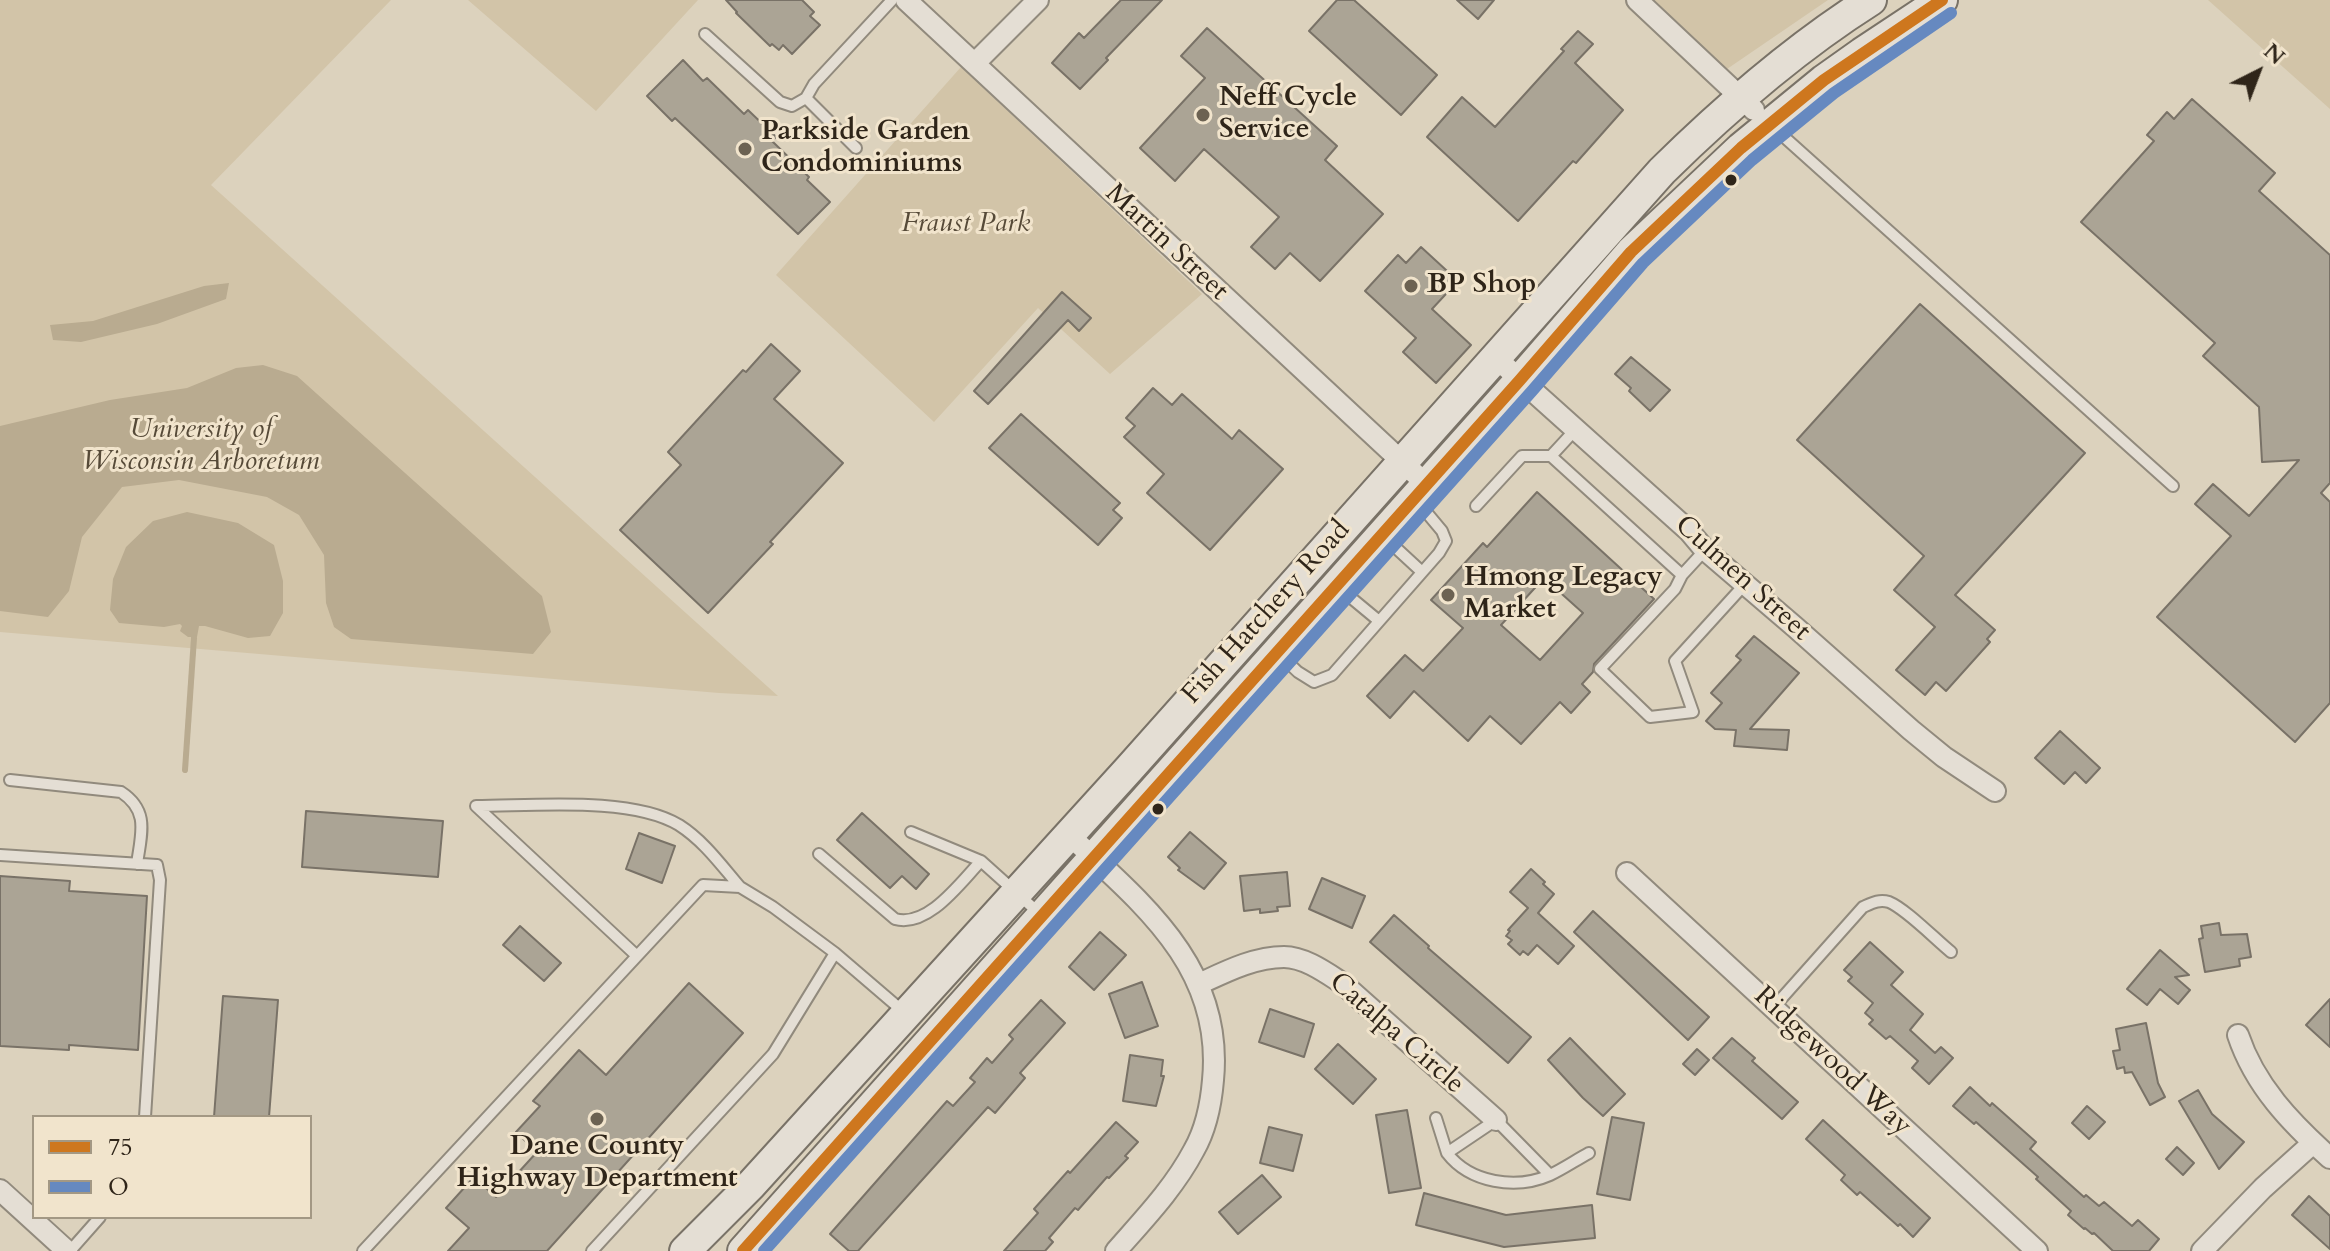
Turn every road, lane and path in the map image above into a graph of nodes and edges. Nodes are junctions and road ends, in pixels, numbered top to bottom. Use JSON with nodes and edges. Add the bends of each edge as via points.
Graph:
{"nodes":[{"id":1,"x":892,"y":0,"type":"edge"},
{"id":2,"x":906,"y":0,"type":"edge"},
{"id":3,"x":1038,"y":0,"type":"edge"},
{"id":4,"x":1637,"y":0,"type":"edge"},
{"id":5,"x":1871,"y":0,"type":"edge"},
{"id":6,"x":1942,"y":0,"type":"edge"},
{"id":7,"x":705,"y":34,"type":"dead end"},
{"id":8,"x":975,"y":63,"type":"junction"},
{"id":9,"x":806,"y":98,"type":"junction"},
{"id":10,"x":1755,"y":110,"type":"junction"},
{"id":11,"x":856,"y":148,"type":"dead end"},
{"id":12,"x":1496,"y":358,"type":"junction"},
{"id":13,"x":1520,"y":380,"type":"junction"},
{"id":14,"x":1575,"y":430,"type":"junction"},
{"id":15,"x":1551,"y":456,"type":"junction"},
{"id":16,"x":1401,"y":462,"type":"junction"},
{"id":17,"x":2173,"y":486,"type":"dead end"},
{"id":18,"x":1421,"y":491,"type":"junction"},
{"id":19,"x":1476,"y":506,"type":"dead end"},
{"id":20,"x":1382,"y":535,"type":"junction"},
{"id":21,"x":1705,"y":550,"type":"junction"},
{"id":22,"x":1422,"y":572,"type":"junction"},
{"id":23,"x":1682,"y":575,"type":"junction"},
{"id":24,"x":1745,"y":584,"type":"junction"},
{"id":25,"x":1336,"y":585,"type":"junction"},
{"id":26,"x":1379,"y":621,"type":"junction"},
{"id":27,"x":1277,"y":652,"type":"junction"},
{"id":28,"x":10,"y":780,"type":"dead end"},
{"id":29,"x":1995,"y":791,"type":"dead end"},
{"id":30,"x":911,"y":832,"type":"dead end"},
{"id":31,"x":1069,"y":835,"type":"junction"},
{"id":32,"x":819,"y":854,"type":"dead end"},
{"id":33,"x":0,"y":855,"type":"edge"},
{"id":34,"x":1093,"y":857,"type":"junction"},
{"id":35,"x":981,"y":861,"type":"junction"},
{"id":36,"x":137,"y":864,"type":"junction"},
{"id":37,"x":1627,"y":873,"type":"dead end"},
{"id":38,"x":740,"y":887,"type":"junction"},
{"id":39,"x":1017,"y":893,"type":"junction"},
{"id":40,"x":1041,"y":915,"type":"junction"},
{"id":41,"x":1951,"y":952,"type":"dead end"},
{"id":42,"x":835,"y":953,"type":"junction"},
{"id":43,"x":637,"y":956,"type":"junction"},
{"id":44,"x":1199,"y":984,"type":"junction"},
{"id":45,"x":1773,"y":1008,"type":"junction"},
{"id":46,"x":906,"y":1015,"type":"junction"},
{"id":47,"x":2238,"y":1035,"type":"dead end"},
{"id":48,"x":145,"y":1115,"type":"edge"},
{"id":49,"x":1436,"y":1118,"type":"dead end"},
{"id":50,"x":1496,"y":1120,"type":"junction"},
{"id":51,"x":2313,"y":1143,"type":"junction"},
{"id":52,"x":1447,"y":1153,"type":"junction"},
{"id":53,"x":1589,"y":1153,"type":"dead end"},
{"id":54,"x":2330,"y":1158,"type":"edge"},
{"id":55,"x":1550,"y":1175,"type":"junction"},
{"id":56,"x":3,"y":1197,"type":"edge"},
{"id":57,"x":98,"y":1219,"type":"edge"},
{"id":58,"x":69,"y":1251,"type":"edge"},
{"id":59,"x":363,"y":1251,"type":"edge"},
{"id":60,"x":592,"y":1251,"type":"edge"},
{"id":61,"x":685,"y":1251,"type":"edge"},
{"id":62,"x":743,"y":1251,"type":"edge"},
{"id":63,"x":1116,"y":1251,"type":"edge"},
{"id":64,"x":2037,"y":1251,"type":"edge"},
{"id":65,"x":2202,"y":1251,"type":"edge"}],
"edges":[{"from":1,"to":9,"type":"lane"},
{"from":2,"to":8,"type":"street","name":"Martin Street"},
{"from":3,"to":8,"type":"street"},
{"from":4,"to":10,"type":"street"},
{"from":5,"to":10,"type":"main road","name":"Fish Hatchery Road","via":[[1805,45]]},
{"from":6,"to":10,"type":"main road","name":"Fish Hatchery Road","via":[[1862,53]]},
{"from":7,"to":9,"type":"lane","via":[[780,102],[792,106]]},
{"from":8,"to":16,"type":"street","name":"Martin Street"},
{"from":9,"to":11,"type":"lane"},
{"from":10,"to":12,"type":"main road","name":"Fish Hatchery Road","via":[[1662,171]]},
{"from":10,"to":13,"type":"main road","name":"Fish Hatchery Road"},
{"from":10,"to":17,"type":"lane"},
{"from":12,"to":13,"type":"street","name":"Culmen Street"},
{"from":12,"to":16,"type":"main road","name":"Fish Hatchery Road"},
{"from":13,"to":14,"type":"street","name":"Culmen Street"},
{"from":13,"to":18,"type":"main road","name":"Fish Hatchery Road"},
{"from":14,"to":15,"type":"lane"},
{"from":14,"to":21,"type":"street","name":"Culmen Street"},
{"from":15,"to":19,"type":"lane","via":[[1522,456]]},
{"from":15,"to":23,"type":"lane"},
{"from":16,"to":18,"type":"street","name":"Martin Street"},
{"from":16,"to":31,"type":"main road","name":"Fish Hatchery Road"},
{"from":18,"to":20,"type":"main road","name":"Fish Hatchery Road"},
{"from":18,"to":22,"type":"lane","via":[[1446,541]]},
{"from":20,"to":22,"type":"lane"},
{"from":20,"to":25,"type":"main road","name":"Fish Hatchery Road"},
{"from":21,"to":23,"type":"lane"},
{"from":21,"to":24,"type":"street","name":"Culmen Street"},
{"from":22,"to":26,"type":"lane"},
{"from":23,"to":24,"type":"lane","via":[[1600,669],[1650,717],[1693,712],[1675,661]]},
{"from":24,"to":29,"type":"street","name":"Culmen Street","via":[[1911,730]]},
{"from":25,"to":26,"type":"lane"},
{"from":25,"to":27,"type":"main road","name":"Fish Hatchery Road"},
{"from":26,"to":27,"type":"lane","via":[[1332,675],[1314,682]]},
{"from":27,"to":34,"type":"main road","name":"Fish Hatchery Road"},
{"from":28,"to":36,"type":"lane","via":[[121,792],[132,799],[142,824]]},
{"from":30,"to":35,"type":"lane"},
{"from":31,"to":34,"type":"street"},
{"from":31,"to":39,"type":"main road","name":"Fish Hatchery Road"},
{"from":32,"to":35,"type":"lane","via":[[895,919],[906,922],[938,905]]},
{"from":33,"to":36,"type":"lane"},
{"from":34,"to":40,"type":"main road","name":"Fish Hatchery Road"},
{"from":34,"to":44,"type":"street","via":[[1177,945]]},
{"from":35,"to":39,"type":"lane"},
{"from":36,"to":48,"type":"lane","via":[[157,865],[160,880]]},
{"from":37,"to":45,"type":"street","name":"Ridgewood Way"},
{"from":38,"to":42,"type":"lane"},
{"from":38,"to":43,"type":"lane","via":[[703,885]]},
{"from":38,"to":43,"type":"lane","via":[[702,842],[653,812],[600,805],[476,806]]},
{"from":39,"to":40,"type":"lane"},
{"from":39,"to":46,"type":"main road","name":"Fish Hatchery Road"},
{"from":40,"to":62,"type":"main road","name":"Fish Hatchery Road"},
{"from":41,"to":45,"type":"lane","via":[[1905,913],[1877,901],[1863,907]]},
{"from":42,"to":46,"type":"lane"},
{"from":42,"to":60,"type":"lane","via":[[773,1054]]},
{"from":43,"to":59,"type":"lane"},
{"from":44,"to":50,"type":"street","name":"Catalpa Circle","via":[[1231,969],[1286,956],[1317,967],[1342,983]]},
{"from":44,"to":63,"type":"street","via":[[1210,1014],[1215,1059],[1210,1106],[1195,1149],[1170,1189]]},
{"from":45,"to":64,"type":"street","name":"Ridgewood Way"},
{"from":46,"to":61,"type":"main road","name":"Fish Hatchery Road"},
{"from":47,"to":51,"type":"street","via":[[2257,1079]]},
{"from":49,"to":52,"type":"lane"},
{"from":50,"to":52,"type":"lane"},
{"from":50,"to":55,"type":"lane"},
{"from":51,"to":54,"type":"street"},
{"from":51,"to":65,"type":"street"},
{"from":52,"to":55,"type":"lane","via":[[1469,1173],[1494,1181]]},
{"from":53,"to":55,"type":"lane"},
{"from":56,"to":58,"type":"street"},
{"from":57,"to":58,"type":"lane"}]}
